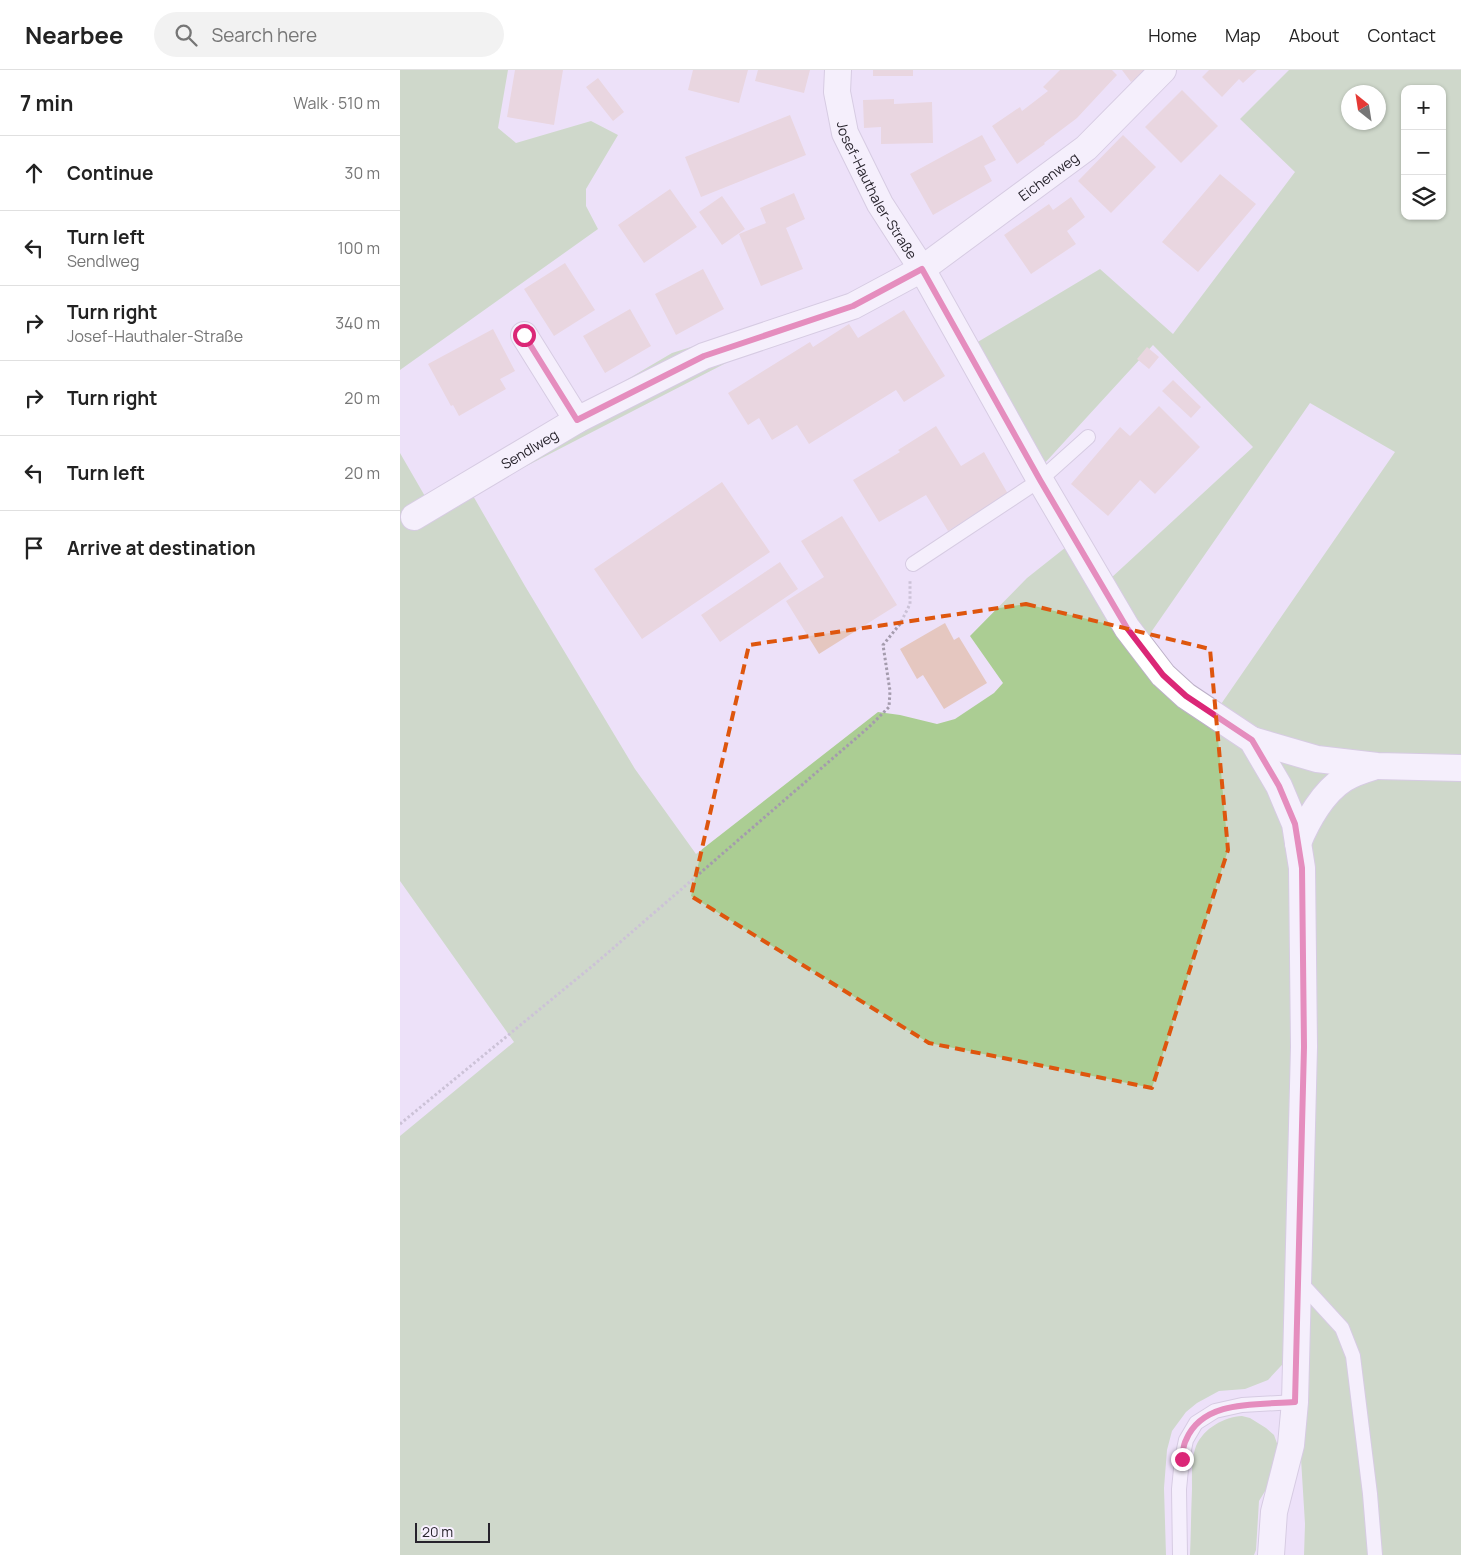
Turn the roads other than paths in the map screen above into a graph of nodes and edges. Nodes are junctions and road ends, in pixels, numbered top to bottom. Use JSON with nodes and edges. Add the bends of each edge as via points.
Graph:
{"nodes":[{"id":1,"x":838,"y":70,"type":"edge"},
{"id":2,"x":1164,"y":70,"type":"edge"},
{"id":3,"x":922,"y":269,"type":"junction"},
{"id":4,"x":524,"y":335,"type":"dead end"},
{"id":5,"x":577,"y":420,"type":"junction"},
{"id":6,"x":1088,"y":438,"type":"dead end"},
{"id":7,"x":1040,"y":480,"type":"junction"},
{"id":8,"x":414,"y":517,"type":"dead end"},
{"id":9,"x":913,"y":564,"type":"road end"},
{"id":10,"x":1252,"y":740,"type":"junction"},
{"id":11,"x":1377,"y":766,"type":"junction"},
{"id":12,"x":1461,"y":768,"type":"edge"},
{"id":13,"x":1298,"y":843,"type":"junction"},
{"id":14,"x":1298,"y":1280,"type":"junction"},
{"id":15,"x":1295,"y":1402,"type":"junction"},
{"id":16,"x":1180,"y":1555,"type":"edge"},
{"id":17,"x":1271,"y":1555,"type":"edge"},
{"id":18,"x":1375,"y":1555,"type":"edge"}],
"edges":[{"from":1,"to":3,"type":"street","name":"Josef-Hauthaler-Straße","via":[[837,92],[845,133],[880,204]]},
{"from":2,"to":3,"type":"street","name":"Eichenweg","via":[[1086,148]]},
{"from":3,"to":5,"type":"street","name":"Sendlweg","via":[[853,306],[704,356]]},
{"from":3,"to":7,"type":"street","name":"Josef-Hauthaler-Straße"},
{"from":4,"to":5,"type":"street"},
{"from":5,"to":8,"type":"street","name":"Sendlweg"},
{"from":6,"to":7,"type":"lane"},
{"from":7,"to":9,"type":"lane"},
{"from":7,"to":10,"type":"street","name":"Josef-Hauthaler-Straße","via":[[1145,654],[1186,696]]},
{"from":10,"to":11,"type":"street","via":[[1317,759]]},
{"from":10,"to":13,"type":"street","name":"Josef-Hauthaler-Straße","via":[[1279,786],[1295,824]]},
{"from":11,"to":12,"type":"street"},
{"from":11,"to":13,"type":"street","via":[[1343,779],[1322,800]]},
{"from":13,"to":14,"type":"street","name":"Josef-Hauthaler-Straße","via":[[1302,868],[1304,1037]]},
{"from":14,"to":15,"type":"street","name":"Josef-Hauthaler-Straße"},
{"from":14,"to":18,"type":"lane","via":[[1342,1328],[1353,1356]]},
{"from":15,"to":16,"type":"lane","via":[[1242,1405],[1215,1412],[1196,1424],[1186,1440],[1182,1459]]},
{"from":15,"to":17,"type":"street","name":"Josef-Hauthaler-Straße","via":[[1291,1445],[1274,1512]]}]}
